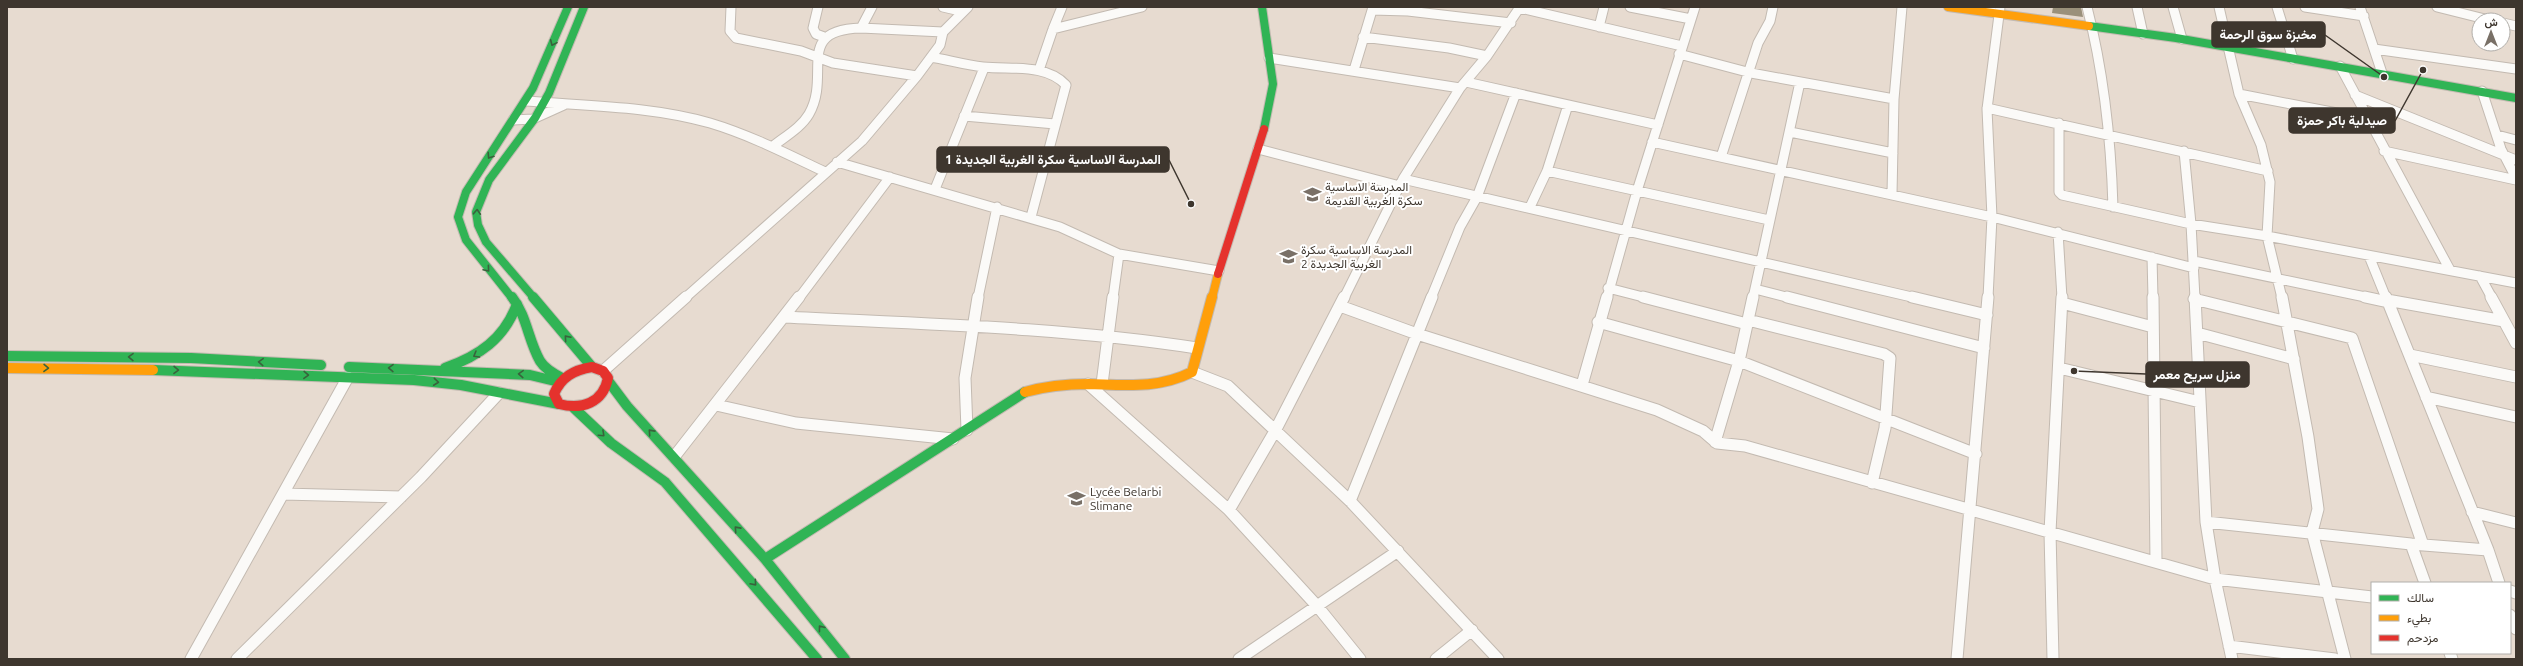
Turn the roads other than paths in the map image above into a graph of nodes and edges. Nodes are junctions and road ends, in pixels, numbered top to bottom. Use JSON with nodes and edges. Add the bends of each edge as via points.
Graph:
{"nodes":[{"id":1,"x":568,"y":7,"type":"edge"},
{"id":2,"x":584,"y":7,"type":"edge"},
{"id":3,"x":731,"y":7,"type":"edge"},
{"id":4,"x":818,"y":7,"type":"edge"},
{"id":5,"x":872,"y":7,"type":"edge"},
{"id":6,"x":943,"y":7,"type":"edge"},
{"id":7,"x":968,"y":7,"type":"edge"},
{"id":8,"x":1062,"y":7,"type":"edge"},
{"id":9,"x":1140,"y":7,"type":"edge"},
{"id":10,"x":1262,"y":7,"type":"edge"},
{"id":11,"x":1604,"y":7,"type":"edge"},
{"id":12,"x":1630,"y":7,"type":"edge"},
{"id":13,"x":1695,"y":7,"type":"edge"},
{"id":14,"x":1773,"y":7,"type":"edge"},
{"id":15,"x":1902,"y":7,"type":"edge"},
{"id":16,"x":1948,"y":7,"type":"edge"},
{"id":17,"x":2087,"y":7,"type":"edge"},
{"id":18,"x":2137,"y":7,"type":"edge"},
{"id":19,"x":2173,"y":7,"type":"edge"},
{"id":20,"x":2219,"y":7,"type":"edge"},
{"id":21,"x":2277,"y":7,"type":"edge"},
{"id":22,"x":2305,"y":7,"type":"edge"},
{"id":23,"x":2360,"y":7,"type":"edge"},
{"id":24,"x":2438,"y":7,"type":"edge"},
{"id":25,"x":1520,"y":8,"type":"edge"},
{"id":26,"x":1372,"y":9,"type":"edge"},
{"id":27,"x":1409,"y":9,"type":"edge"},
{"id":28,"x":1995,"y":10,"type":"edge"},
{"id":29,"x":2471,"y":15,"type":"edge"},
{"id":30,"x":2364,"y":16,"type":"junction"},
{"id":31,"x":1691,"y":19,"type":"junction"},
{"id":32,"x":1511,"y":23,"type":"junction"},
{"id":33,"x":1599,"y":27,"type":"junction"},
{"id":34,"x":861,"y":28,"type":"junction"},
{"id":35,"x":2093,"y":28,"type":"junction"},
{"id":36,"x":1053,"y":29,"type":"junction"},
{"id":37,"x":943,"y":32,"type":"junction"},
{"id":38,"x":2143,"y":34,"type":"junction"},
{"id":39,"x":824,"y":37,"type":"junction"},
{"id":40,"x":1363,"y":37,"type":"junction"},
{"id":41,"x":2182,"y":39,"type":"junction"},
{"id":42,"x":2228,"y":48,"type":"junction"},
{"id":43,"x":2374,"y":49,"type":"junction"},
{"id":44,"x":1680,"y":50,"type":"junction"},
{"id":45,"x":1487,"y":56,"type":"junction"},
{"id":46,"x":931,"y":57,"type":"junction"},
{"id":47,"x":1269,"y":58,"type":"junction"},
{"id":48,"x":2292,"y":58,"type":"junction"},
{"id":49,"x":819,"y":59,"type":"junction"},
{"id":50,"x":2340,"y":66,"type":"junction"},
{"id":51,"x":984,"y":68,"type":"junction"},
{"id":52,"x":2516,"y":69,"type":"edge"},
{"id":53,"x":1039,"y":70,"type":"junction"},
{"id":54,"x":1354,"y":70,"type":"junction"},
{"id":55,"x":1751,"y":73,"type":"junction"},
{"id":56,"x":2382,"y":73,"type":"junction"},
{"id":57,"x":917,"y":76,"type":"junction"},
{"id":58,"x":1800,"y":82,"type":"junction"},
{"id":59,"x":1463,"y":85,"type":"junction"},
{"id":60,"x":2482,"y":91,"type":"junction"},
{"id":61,"x":1516,"y":93,"type":"junction"},
{"id":62,"x":2239,"y":94,"type":"junction"},
{"id":63,"x":2355,"y":95,"type":"junction"},
{"id":64,"x":2516,"y":98,"type":"edge"},
{"id":65,"x":1894,"y":99,"type":"junction"},
{"id":66,"x":526,"y":101,"type":"junction"},
{"id":67,"x":544,"y":101,"type":"junction"},
{"id":68,"x":564,"y":104,"type":"junction"},
{"id":69,"x":1568,"y":105,"type":"junction"},
{"id":70,"x":1987,"y":108,"type":"junction"},
{"id":71,"x":964,"y":116,"type":"junction"},
{"id":72,"x":533,"y":119,"type":"junction"},
{"id":73,"x":2368,"y":119,"type":"junction"},
{"id":74,"x":513,"y":120,"type":"junction"},
{"id":75,"x":2059,"y":123,"type":"junction"},
{"id":76,"x":1055,"y":124,"type":"junction"},
{"id":77,"x":1658,"y":125,"type":"junction"},
{"id":78,"x":1790,"y":132,"type":"junction"},
{"id":79,"x":2111,"y":134,"type":"junction"},
{"id":80,"x":2497,"y":135,"type":"junction"},
{"id":81,"x":2516,"y":140,"type":"edge"},
{"id":82,"x":1652,"y":142,"type":"junction"},
{"id":83,"x":772,"y":147,"type":"junction"},
{"id":84,"x":1258,"y":149,"type":"junction"},
{"id":85,"x":2184,"y":151,"type":"junction"},
{"id":86,"x":2384,"y":151,"type":"junction"},
{"id":87,"x":1893,"y":153,"type":"junction"},
{"id":88,"x":1721,"y":157,"type":"junction"},
{"id":89,"x":2506,"y":157,"type":"junction"},
{"id":90,"x":2516,"y":160,"type":"edge"},
{"id":91,"x":836,"y":162,"type":"junction"},
{"id":92,"x":1781,"y":170,"type":"junction"},
{"id":93,"x":1547,"y":171,"type":"junction"},
{"id":94,"x":2268,"y":171,"type":"junction"},
{"id":95,"x":825,"y":172,"type":"junction"},
{"id":96,"x":890,"y":177,"type":"junction"},
{"id":97,"x":2516,"y":179,"type":"edge"},
{"id":98,"x":1401,"y":182,"type":"junction"},
{"id":99,"x":934,"y":189,"type":"junction"},
{"id":100,"x":1637,"y":190,"type":"junction"},
{"id":101,"x":1892,"y":194,"type":"junction"},
{"id":102,"x":1477,"y":197,"type":"junction"},
{"id":103,"x":2113,"y":207,"type":"junction"},
{"id":104,"x":997,"y":208,"type":"junction"},
{"id":105,"x":1530,"y":208,"type":"junction"},
{"id":106,"x":1031,"y":217,"type":"junction"},
{"id":107,"x":1992,"y":217,"type":"junction"},
{"id":108,"x":1769,"y":220,"type":"junction"},
{"id":109,"x":2191,"y":224,"type":"junction"},
{"id":110,"x":1626,"y":230,"type":"junction"},
{"id":111,"x":2058,"y":232,"type":"junction"},
{"id":112,"x":2267,"y":236,"type":"junction"},
{"id":113,"x":1119,"y":254,"type":"junction"},
{"id":114,"x":2370,"y":256,"type":"junction"},
{"id":115,"x":2152,"y":257,"type":"junction"},
{"id":116,"x":1761,"y":261,"type":"junction"},
{"id":117,"x":2194,"y":264,"type":"junction"},
{"id":118,"x":1219,"y":270,"type":"junction"},
{"id":119,"x":2450,"y":270,"type":"junction"},
{"id":120,"x":2480,"y":276,"type":"junction"},
{"id":121,"x":2279,"y":280,"type":"junction"},
{"id":122,"x":2516,"y":283,"type":"edge"},
{"id":123,"x":1608,"y":288,"type":"junction"},
{"id":124,"x":1755,"y":289,"type":"junction"},
{"id":125,"x":2194,"y":299,"type":"junction"},
{"id":126,"x":2388,"y":301,"type":"junction"},
{"id":127,"x":2062,"y":303,"type":"junction"},
{"id":128,"x":517,"y":304,"type":"junction"},
{"id":129,"x":1340,"y":306,"type":"junction"},
{"id":130,"x":1987,"y":315,"type":"junction"},
{"id":131,"x":784,"y":317,"type":"junction"},
{"id":132,"x":2285,"y":320,"type":"junction"},
{"id":133,"x":2504,"y":321,"type":"junction"},
{"id":134,"x":1598,"y":322,"type":"junction"},
{"id":135,"x":1747,"y":322,"type":"junction"},
{"id":136,"x":971,"y":325,"type":"junction"},
{"id":137,"x":2153,"y":327,"type":"junction"},
{"id":138,"x":2196,"y":333,"type":"junction"},
{"id":139,"x":1109,"y":334,"type":"junction"},
{"id":140,"x":1417,"y":334,"type":"junction"},
{"id":141,"x":2516,"y":343,"type":"edge"},
{"id":142,"x":1197,"y":348,"type":"junction"},
{"id":143,"x":1984,"y":348,"type":"junction"},
{"id":144,"x":7,"y":356,"type":"edge"},
{"id":145,"x":2410,"y":356,"type":"junction"},
{"id":146,"x":2294,"y":359,"type":"junction"},
{"id":147,"x":1739,"y":361,"type":"junction"},
{"id":148,"x":592,"y":367,"type":"junction"},
{"id":149,"x":7,"y":368,"type":"edge"},
{"id":150,"x":2059,"y":368,"type":"junction"},
{"id":151,"x":440,"y":369,"type":"junction"},
{"id":152,"x":603,"y":371,"type":"junction"},
{"id":153,"x":1192,"y":372,"type":"junction"},
{"id":154,"x":348,"y":377,"type":"junction"},
{"id":155,"x":2516,"y":377,"type":"edge"},
{"id":156,"x":560,"y":380,"type":"junction"},
{"id":157,"x":609,"y":382,"type":"junction"},
{"id":158,"x":1088,"y":384,"type":"junction"},
{"id":159,"x":1102,"y":384,"type":"junction"},
{"id":160,"x":1582,"y":385,"type":"junction"},
{"id":161,"x":2155,"y":390,"type":"junction"},
{"id":162,"x":499,"y":392,"type":"junction"},
{"id":163,"x":2426,"y":397,"type":"junction"},
{"id":164,"x":2200,"y":402,"type":"junction"},
{"id":165,"x":559,"y":404,"type":"junction"},
{"id":166,"x":716,"y":404,"type":"junction"},
{"id":167,"x":574,"y":408,"type":"junction"},
{"id":168,"x":2516,"y":417,"type":"edge"},
{"id":169,"x":1886,"y":419,"type":"junction"},
{"id":170,"x":967,"y":430,"type":"junction"},
{"id":171,"x":1274,"y":431,"type":"junction"},
{"id":172,"x":953,"y":439,"type":"junction"},
{"id":173,"x":1715,"y":442,"type":"junction"},
{"id":174,"x":1976,"y":454,"type":"junction"},
{"id":175,"x":674,"y":457,"type":"junction"},
{"id":176,"x":1872,"y":483,"type":"junction"},
{"id":177,"x":283,"y":494,"type":"junction"},
{"id":178,"x":401,"y":497,"type":"junction"},
{"id":179,"x":1350,"y":501,"type":"junction"},
{"id":180,"x":1229,"y":510,"type":"junction"},
{"id":181,"x":1970,"y":510,"type":"junction"},
{"id":182,"x":2472,"y":512,"type":"junction"},
{"id":183,"x":2206,"y":522,"type":"junction"},
{"id":184,"x":2516,"y":523,"type":"edge"},
{"id":185,"x":2050,"y":532,"type":"junction"},
{"id":186,"x":2312,"y":532,"type":"junction"},
{"id":187,"x":2417,"y":545,"type":"junction"},
{"id":188,"x":2488,"y":550,"type":"junction"},
{"id":189,"x":1398,"y":551,"type":"junction"},
{"id":190,"x":765,"y":559,"type":"junction"},
{"id":191,"x":2156,"y":562,"type":"junction"},
{"id":192,"x":2215,"y":579,"type":"junction"},
{"id":193,"x":2425,"y":582,"type":"edge"},
{"id":194,"x":2499,"y":582,"type":"edge"},
{"id":195,"x":2326,"y":591,"type":"junction"},
{"id":196,"x":2371,"y":597,"type":"edge"},
{"id":197,"x":1318,"y":607,"type":"junction"},
{"id":198,"x":2511,"y":618,"type":"edge"},
{"id":199,"x":2516,"y":629,"type":"edge"},
{"id":200,"x":1472,"y":630,"type":"junction"},
{"id":201,"x":2229,"y":646,"type":"junction"},
{"id":202,"x":196,"y":658,"type":"edge"},
{"id":203,"x":237,"y":659,"type":"edge"},
{"id":204,"x":817,"y":659,"type":"edge"},
{"id":205,"x":845,"y":659,"type":"edge"},
{"id":206,"x":1239,"y":659,"type":"edge"},
{"id":207,"x":1360,"y":659,"type":"edge"},
{"id":208,"x":1436,"y":659,"type":"edge"},
{"id":209,"x":1498,"y":659,"type":"edge"},
{"id":210,"x":1957,"y":659,"type":"edge"},
{"id":211,"x":2054,"y":659,"type":"edge"},
{"id":212,"x":2232,"y":659,"type":"edge"},
{"id":213,"x":2335,"y":659,"type":"edge"},
{"id":214,"x":2345,"y":659,"type":"edge"}],
"edges":[{"from":1,"to":66,"type":"street","one_way":true},
{"from":2,"to":67,"type":"street"},
{"from":3,"to":49,"type":"street","via":[[730,31],[736,38],[787,48]]},
{"from":4,"to":39,"type":"street","via":[[813,28],[816,34]]},
{"from":5,"to":34,"type":"street"},
{"from":6,"to":7,"type":"street","via":[[956,10]]},
{"from":7,"to":37,"type":"street"},
{"from":8,"to":36,"type":"street"},
{"from":9,"to":36,"type":"street"},
{"from":10,"to":47,"type":"street"},
{"from":11,"to":33,"type":"street"},
{"from":12,"to":31,"type":"street"},
{"from":13,"to":31,"type":"street"},
{"from":14,"to":55,"type":"street","via":[[1759,42]]},
{"from":15,"to":65,"type":"street"},
{"from":16,"to":28,"type":"street"},
{"from":17,"to":35,"type":"street"},
{"from":18,"to":38,"type":"street"},
{"from":19,"to":41,"type":"street"},
{"from":20,"to":42,"type":"street"},
{"from":21,"to":48,"type":"street"},
{"from":22,"to":30,"type":"street"},
{"from":23,"to":30,"type":"street"},
{"from":24,"to":29,"type":"street"},
{"from":25,"to":32,"type":"street"},
{"from":25,"to":33,"type":"street"},
{"from":26,"to":27,"type":"street"},
{"from":26,"to":40,"type":"street"},
{"from":27,"to":32,"type":"street"},
{"from":28,"to":35,"type":"street"},
{"from":28,"to":70,"type":"street"},
{"from":30,"to":43,"type":"street"},
{"from":31,"to":44,"type":"street"},
{"from":32,"to":45,"type":"street"},
{"from":33,"to":44,"type":"street"},
{"from":34,"to":37,"type":"street"},
{"from":34,"to":39,"type":"street","via":[[841,27],[828,32]]},
{"from":35,"to":38,"type":"street"},
{"from":35,"to":79,"type":"street","via":[[2101,59]]},
{"from":36,"to":53,"type":"street"},
{"from":37,"to":46,"type":"street","via":[[940,45]]},
{"from":38,"to":41,"type":"street"},
{"from":39,"to":49,"type":"street"},
{"from":40,"to":45,"type":"street","via":[[1449,48]]},
{"from":40,"to":54,"type":"street"},
{"from":41,"to":42,"type":"street"},
{"from":42,"to":48,"type":"street"},
{"from":42,"to":62,"type":"street"},
{"from":43,"to":52,"type":"street"},
{"from":43,"to":56,"type":"street"},
{"from":44,"to":55,"type":"street"},
{"from":44,"to":77,"type":"street"},
{"from":45,"to":59,"type":"street"},
{"from":46,"to":51,"type":"street"},
{"from":46,"to":57,"type":"street"},
{"from":47,"to":54,"type":"street"},
{"from":47,"to":84,"type":"street","via":[[1273,84],[1268,118]]},
{"from":48,"to":50,"type":"street"},
{"from":49,"to":57,"type":"street","via":[[857,68]]},
{"from":49,"to":83,"type":"street","via":[[814,102],[809,114]]},
{"from":50,"to":56,"type":"street"},
{"from":50,"to":63,"type":"street"},
{"from":51,"to":53,"type":"street"},
{"from":51,"to":71,"type":"street"},
{"from":53,"to":76,"type":"street","via":[[1063,80],[1066,85]]},
{"from":54,"to":59,"type":"street"},
{"from":55,"to":58,"type":"street"},
{"from":55,"to":88,"type":"street"},
{"from":56,"to":60,"type":"street"},
{"from":57,"to":91,"type":"street","via":[[883,118]]},
{"from":58,"to":65,"type":"street"},
{"from":58,"to":78,"type":"street"},
{"from":59,"to":61,"type":"street"},
{"from":59,"to":98,"type":"street"},
{"from":60,"to":64,"type":"street"},
{"from":60,"to":80,"type":"street"},
{"from":61,"to":69,"type":"street"},
{"from":61,"to":102,"type":"street"},
{"from":62,"to":73,"type":"street"},
{"from":62,"to":94,"type":"street","via":[[2261,145]]},
{"from":63,"to":73,"type":"street"},
{"from":63,"to":89,"type":"street"},
{"from":65,"to":87,"type":"street"},
{"from":66,"to":67,"type":"street"},
{"from":66,"to":74,"type":"street"},
{"from":67,"to":68,"type":"street"},
{"from":67,"to":72,"type":"street"},
{"from":68,"to":72,"type":"street"},
{"from":68,"to":83,"type":"street","via":[[650,111],[709,122]]},
{"from":69,"to":77,"type":"street"},
{"from":69,"to":93,"type":"street"},
{"from":70,"to":75,"type":"street"},
{"from":70,"to":107,"type":"street"},
{"from":71,"to":76,"type":"street"},
{"from":71,"to":99,"type":"street"},
{"from":72,"to":74,"type":"street"},
{"from":148,"to":72,"type":"street","one_way":true,"via":[[513,275],[477,227],[476,210],[479,200]]},
{"from":73,"to":86,"type":"street"},
{"from":74,"to":128,"type":"street","one_way":true,"via":[[466,192],[458,217],[466,240]]},
{"from":75,"to":79,"type":"street"},
{"from":75,"to":103,"type":"street","via":[[2059,192],[2066,197]]},
{"from":76,"to":106,"type":"street"},
{"from":77,"to":82,"type":"street"},
{"from":78,"to":87,"type":"street"},
{"from":78,"to":92,"type":"street"},
{"from":79,"to":85,"type":"street"},
{"from":79,"to":103,"type":"street"},
{"from":80,"to":81,"type":"street"},
{"from":80,"to":89,"type":"street"},
{"from":82,"to":88,"type":"street"},
{"from":82,"to":100,"type":"street"},
{"from":83,"to":95,"type":"street"},
{"from":84,"to":98,"type":"street"},
{"from":84,"to":118,"type":"street"},
{"from":85,"to":94,"type":"street"},
{"from":85,"to":109,"type":"street"},
{"from":86,"to":97,"type":"street"},
{"from":86,"to":119,"type":"street"},
{"from":87,"to":101,"type":"street"},
{"from":88,"to":92,"type":"street"},
{"from":89,"to":90,"type":"street"},
{"from":89,"to":97,"type":"street"},
{"from":91,"to":95,"type":"street"},
{"from":91,"to":96,"type":"street"},
{"from":92,"to":101,"type":"street"},
{"from":92,"to":108,"type":"street"},
{"from":93,"to":100,"type":"street"},
{"from":93,"to":105,"type":"street"},
{"from":94,"to":112,"type":"street","via":[[2270,182]]},
{"from":95,"to":152,"type":"street"},
{"from":96,"to":99,"type":"street"},
{"from":96,"to":131,"type":"street"},
{"from":98,"to":102,"type":"street"},
{"from":98,"to":129,"type":"street"},
{"from":99,"to":104,"type":"street"},
{"from":100,"to":108,"type":"street"},
{"from":100,"to":110,"type":"street"},
{"from":101,"to":107,"type":"street"},
{"from":102,"to":105,"type":"street"},
{"from":102,"to":140,"type":"street","via":[[1460,227]]},
{"from":103,"to":109,"type":"street"},
{"from":104,"to":106,"type":"street"},
{"from":104,"to":136,"type":"street"},
{"from":105,"to":110,"type":"street"},
{"from":106,"to":113,"type":"street","via":[[1060,226]]},
{"from":107,"to":111,"type":"street"},
{"from":107,"to":130,"type":"street"},
{"from":108,"to":116,"type":"street"},
{"from":109,"to":112,"type":"street"},
{"from":109,"to":117,"type":"street"},
{"from":110,"to":116,"type":"street"},
{"from":110,"to":123,"type":"street"},
{"from":111,"to":115,"type":"street"},
{"from":111,"to":127,"type":"street"},
{"from":112,"to":114,"type":"street"},
{"from":112,"to":121,"type":"street"},
{"from":113,"to":118,"type":"street"},
{"from":113,"to":139,"type":"street"},
{"from":114,"to":119,"type":"street"},
{"from":114,"to":126,"type":"street"},
{"from":115,"to":117,"type":"street"},
{"from":115,"to":137,"type":"street"},
{"from":116,"to":124,"type":"street"},
{"from":116,"to":130,"type":"street"},
{"from":117,"to":121,"type":"street"},
{"from":117,"to":125,"type":"street"},
{"from":118,"to":142,"type":"street"},
{"from":119,"to":120,"type":"street"},
{"from":120,"to":122,"type":"street"},
{"from":120,"to":133,"type":"street"},
{"from":121,"to":126,"type":"street"},
{"from":121,"to":132,"type":"street"},
{"from":123,"to":134,"type":"street"},
{"from":123,"to":135,"type":"street"},
{"from":124,"to":135,"type":"street"},
{"from":124,"to":143,"type":"street"},
{"from":125,"to":132,"type":"street"},
{"from":125,"to":138,"type":"street"},
{"from":126,"to":133,"type":"street"},
{"from":126,"to":145,"type":"street"},
{"from":127,"to":137,"type":"street"},
{"from":127,"to":150,"type":"street"},
{"from":128,"to":151,"type":"street","one_way":true,"via":[[510,324],[493,343],[469,359]]},
{"from":128,"to":156,"type":"street","via":[[540,361]]},
{"from":129,"to":140,"type":"street"},
{"from":129,"to":171,"type":"street"},
{"from":130,"to":143,"type":"street"},
{"from":131,"to":136,"type":"street"},
{"from":131,"to":166,"type":"street"},
{"from":132,"to":146,"type":"street"},
{"from":132,"to":187,"type":"street","via":[[2350,336],[2354,341]]},
{"from":133,"to":141,"type":"street"},
{"from":134,"to":147,"type":"street"},
{"from":134,"to":160,"type":"street"},
{"from":135,"to":147,"type":"street"},
{"from":135,"to":169,"type":"street","via":[[1889,357],[1891,364]]},
{"from":136,"to":139,"type":"street"},
{"from":136,"to":170,"type":"street","via":[[965,378]]},
{"from":137,"to":161,"type":"street"},
{"from":138,"to":146,"type":"street"},
{"from":138,"to":164,"type":"street"},
{"from":139,"to":142,"type":"street"},
{"from":139,"to":159,"type":"street"},
{"from":140,"to":160,"type":"street"},
{"from":140,"to":179,"type":"street"},
{"from":142,"to":153,"type":"street"},
{"from":143,"to":174,"type":"street"},
{"from":151,"to":144,"type":"street","one_way":true,"via":[[191,358]]},
{"from":145,"to":155,"type":"street"},
{"from":145,"to":163,"type":"street"},
{"from":146,"to":186,"type":"street","via":[[2318,509]]},
{"from":147,"to":169,"type":"street"},
{"from":147,"to":173,"type":"street"},
{"from":148,"to":152,"type":"street"},
{"from":148,"to":156,"type":"street","via":[[576,370]]},
{"from":149,"to":154,"type":"street","one_way":true,"via":[[188,370]]},
{"from":150,"to":161,"type":"street"},
{"from":150,"to":185,"type":"street"},
{"from":156,"to":151,"type":"street","one_way":true,"via":[[530,375]]},
{"from":152,"to":157,"type":"street"},
{"from":153,"to":159,"type":"street","via":[[1184,378],[1168,383],[1142,386]]},
{"from":153,"to":171,"type":"street","via":[[1228,386]]},
{"from":154,"to":162,"type":"street","one_way":true,"via":[[461,385]]},
{"from":154,"to":177,"type":"street"},
{"from":156,"to":165,"type":"street","via":[[554,394]]},
{"from":157,"to":167,"type":"street","via":[[597,400]]},
{"from":175,"to":157,"type":"street","one_way":true,"via":[[615,393]]},
{"from":158,"to":159,"type":"street"},
{"from":158,"to":170,"type":"street","via":[[1043,387],[1025,392]]},
{"from":158,"to":180,"type":"street"},
{"from":160,"to":173,"type":"street","via":[[1657,410],[1704,431]]},
{"from":161,"to":164,"type":"street"},
{"from":161,"to":191,"type":"street"},
{"from":162,"to":165,"type":"street"},
{"from":162,"to":178,"type":"street"},
{"from":163,"to":168,"type":"street"},
{"from":163,"to":182,"type":"street"},
{"from":164,"to":183,"type":"street"},
{"from":165,"to":167,"type":"street"},
{"from":166,"to":172,"type":"street","via":[[796,423]]},
{"from":166,"to":175,"type":"street"},
{"from":167,"to":204,"type":"street","one_way":true,"via":[[611,443],[665,482]]},
{"from":169,"to":174,"type":"street"},
{"from":169,"to":176,"type":"street"},
{"from":170,"to":172,"type":"street"},
{"from":171,"to":179,"type":"street"},
{"from":171,"to":180,"type":"street"},
{"from":172,"to":190,"type":"street"},
{"from":173,"to":176,"type":"street","via":[[1745,446]]},
{"from":174,"to":181,"type":"street"},
{"from":190,"to":175,"type":"street","one_way":true},
{"from":176,"to":181,"type":"street"},
{"from":177,"to":178,"type":"street"},
{"from":177,"to":202,"type":"street"},
{"from":178,"to":203,"type":"street"},
{"from":179,"to":189,"type":"street"},
{"from":180,"to":197,"type":"street"},
{"from":181,"to":185,"type":"street"},
{"from":181,"to":210,"type":"street"},
{"from":182,"to":184,"type":"street"},
{"from":182,"to":188,"type":"street"},
{"from":183,"to":186,"type":"street"},
{"from":183,"to":192,"type":"street"},
{"from":185,"to":191,"type":"street"},
{"from":185,"to":211,"type":"street"},
{"from":186,"to":187,"type":"street"},
{"from":186,"to":195,"type":"street"},
{"from":187,"to":188,"type":"street"},
{"from":187,"to":193,"type":"street"},
{"from":188,"to":194,"type":"street"},
{"from":189,"to":197,"type":"street"},
{"from":189,"to":200,"type":"street"},
{"from":205,"to":190,"type":"street","one_way":true},
{"from":191,"to":192,"type":"street"},
{"from":192,"to":195,"type":"street"},
{"from":192,"to":201,"type":"street"},
{"from":195,"to":196,"type":"street"},
{"from":195,"to":214,"type":"street"},
{"from":197,"to":206,"type":"street"},
{"from":197,"to":207,"type":"street"},
{"from":198,"to":199,"type":"street"},
{"from":200,"to":208,"type":"street"},
{"from":200,"to":209,"type":"street"},
{"from":201,"to":212,"type":"street"},
{"from":201,"to":213,"type":"street"}]}
